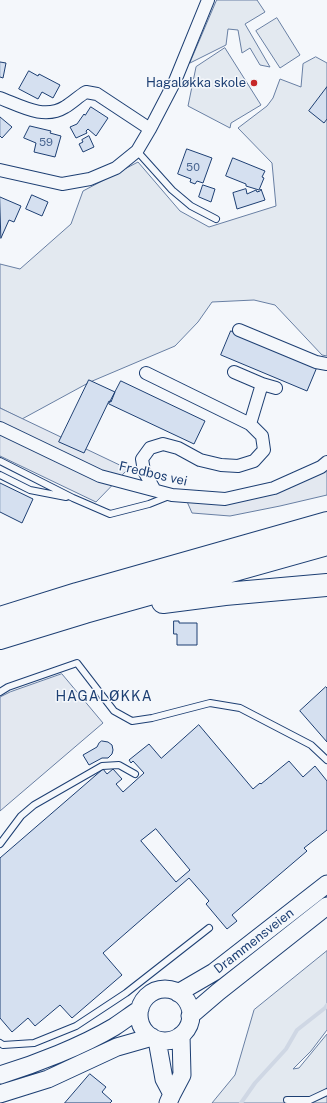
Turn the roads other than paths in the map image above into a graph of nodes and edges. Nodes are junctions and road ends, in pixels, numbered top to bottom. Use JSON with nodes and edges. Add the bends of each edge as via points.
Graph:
{"nodes":[{"id":1,"x":208,"y":0,"type":"edge"},
{"id":2,"x":0,"y":98,"type":"edge"},
{"id":3,"x":150,"y":129,"type":"junction"},
{"id":4,"x":137,"y":151,"type":"junction"},
{"id":5,"x":0,"y":170,"type":"edge"},
{"id":6,"x":216,"y":220,"type":"dead end"},
{"id":7,"x":239,"y":330,"type":"dead end"},
{"id":8,"x":327,"y":364,"type":"edge"},
{"id":9,"x":234,"y":372,"type":"dead end"},
{"id":10,"x":146,"y":373,"type":"dead end"},
{"id":11,"x":262,"y":384,"type":"junction"},
{"id":12,"x":276,"y":388,"type":"dead end"},
{"id":13,"x":250,"y":424,"type":"junction"},
{"id":14,"x":0,"y":428,"type":"edge"},
{"id":15,"x":0,"y":461,"type":"edge"},
{"id":16,"x":327,"y":462,"type":"edge"},
{"id":17,"x":0,"y":475,"type":"edge"},
{"id":18,"x":154,"y":489,"type":"junction"},
{"id":19,"x":172,"y":495,"type":"junction"},
{"id":20,"x":73,"y":498,"type":"junction"},
{"id":21,"x":327,"y":523,"type":"edge"},
{"id":22,"x":327,"y":544,"type":"edge"},
{"id":23,"x":327,"y":585,"type":"edge"},
{"id":24,"x":85,"y":612,"type":"junction"},
{"id":25,"x":0,"y":618,"type":"edge"},
{"id":26,"x":0,"y":638,"type":"edge"},
{"id":27,"x":0,"y":692,"type":"edge"},
{"id":28,"x":327,"y":760,"type":"edge"},
{"id":29,"x":135,"y":774,"type":"dead end"},
{"id":30,"x":0,"y":844,"type":"edge"},
{"id":31,"x":327,"y":884,"type":"edge"},
{"id":32,"x":327,"y":906,"type":"edge"},
{"id":33,"x":209,"y":928,"type":"dead end"},
{"id":34,"x":178,"y":993,"type":"junction"},
{"id":35,"x":140,"y":1009,"type":"junction"},
{"id":36,"x":190,"y":1016,"type":"junction"},
{"id":37,"x":181,"y":1035,"type":"junction"},
{"id":38,"x":155,"y":1038,"type":"junction"},
{"id":39,"x":0,"y":1043,"type":"edge"},
{"id":40,"x":0,"y":1075,"type":"edge"},
{"id":41,"x":327,"y":1092,"type":"edge"},
{"id":42,"x":0,"y":1094,"type":"edge"},
{"id":43,"x":170,"y":1098,"type":"edge"},
{"id":44,"x":287,"y":1100,"type":"dead end"}],
"edges":[{"from":1,"to":3,"type":"street","via":[[175,81]]},
{"from":2,"to":3,"type":"street","via":[[32,111],[51,112],[65,107],[86,92],[97,94]]},
{"from":3,"to":4,"type":"street"},
{"from":4,"to":5,"type":"street","via":[[116,168],[90,179],[62,184]]},
{"from":4,"to":6,"type":"lane","via":[[190,206]]},
{"from":7,"to":8,"type":"street","via":[[316,362]]},
{"from":9,"to":11,"type":"street"},
{"from":10,"to":13,"type":"street"},
{"from":11,"to":12,"type":"street"},
{"from":11,"to":13,"type":"street"},
{"from":13,"to":18,"type":"street","via":[[262,436],[264,450],[254,461],[238,466],[221,466],[200,460],[178,448],[163,444],[150,448],[142,459],[144,471]]},
{"from":14,"to":18,"type":"street","name":"Fredbos vei","via":[[100,476]]},
{"from":15,"to":20,"type":"lane"},
{"from":16,"to":19,"type":"street","name":"Fredbos vei","via":[[274,488],[225,499]]},
{"from":17,"to":20,"type":"lane","via":[[30,490]]},
{"from":18,"to":19,"type":"street","name":"Fredbos vei"},
{"from":19,"to":20,"type":"lane","via":[[110,514]]},
{"from":21,"to":25,"type":"highway"},
{"from":22,"to":24,"type":"highway"},
{"from":23,"to":24,"type":"highway","via":[[226,594]]},
{"from":24,"to":26,"type":"highway"},
{"from":27,"to":28,"type":"lane","via":[[77,663],[114,711],[132,721],[210,704],[240,708],[311,745]]},
{"from":29,"to":30,"type":"lane","via":[[119,766],[102,766],[34,805],[21,816]]},
{"from":31,"to":34,"type":"main road","name":"Drammensveien","via":[[214,972]]},
{"from":32,"to":36,"type":"main road","name":"Drammensveien"},
{"from":33,"to":39,"type":"lane","via":[[126,993],[76,1026],[34,1043]]},
{"from":34,"to":35,"type":"main road","via":[[166,989],[154,991],[144,999]]},
{"from":34,"to":36,"type":"main road","via":[[187,1002]]},
{"from":35,"to":38,"type":"main road","via":[[141,1025],[145,1032]]},
{"from":35,"to":40,"type":"main road","via":[[115,1026],[78,1045]]},
{"from":36,"to":37,"type":"main road","via":[[187,1028]]},
{"from":37,"to":38,"type":"main road","via":[[168,1040]]},
{"from":37,"to":43,"type":"main road","via":[[182,1075]]},
{"from":38,"to":42,"type":"main road","via":[[117,1047],[48,1079]]},
{"from":38,"to":43,"type":"main road"},
{"from":41,"to":44,"type":"lane","via":[[310,1100]]}]}
